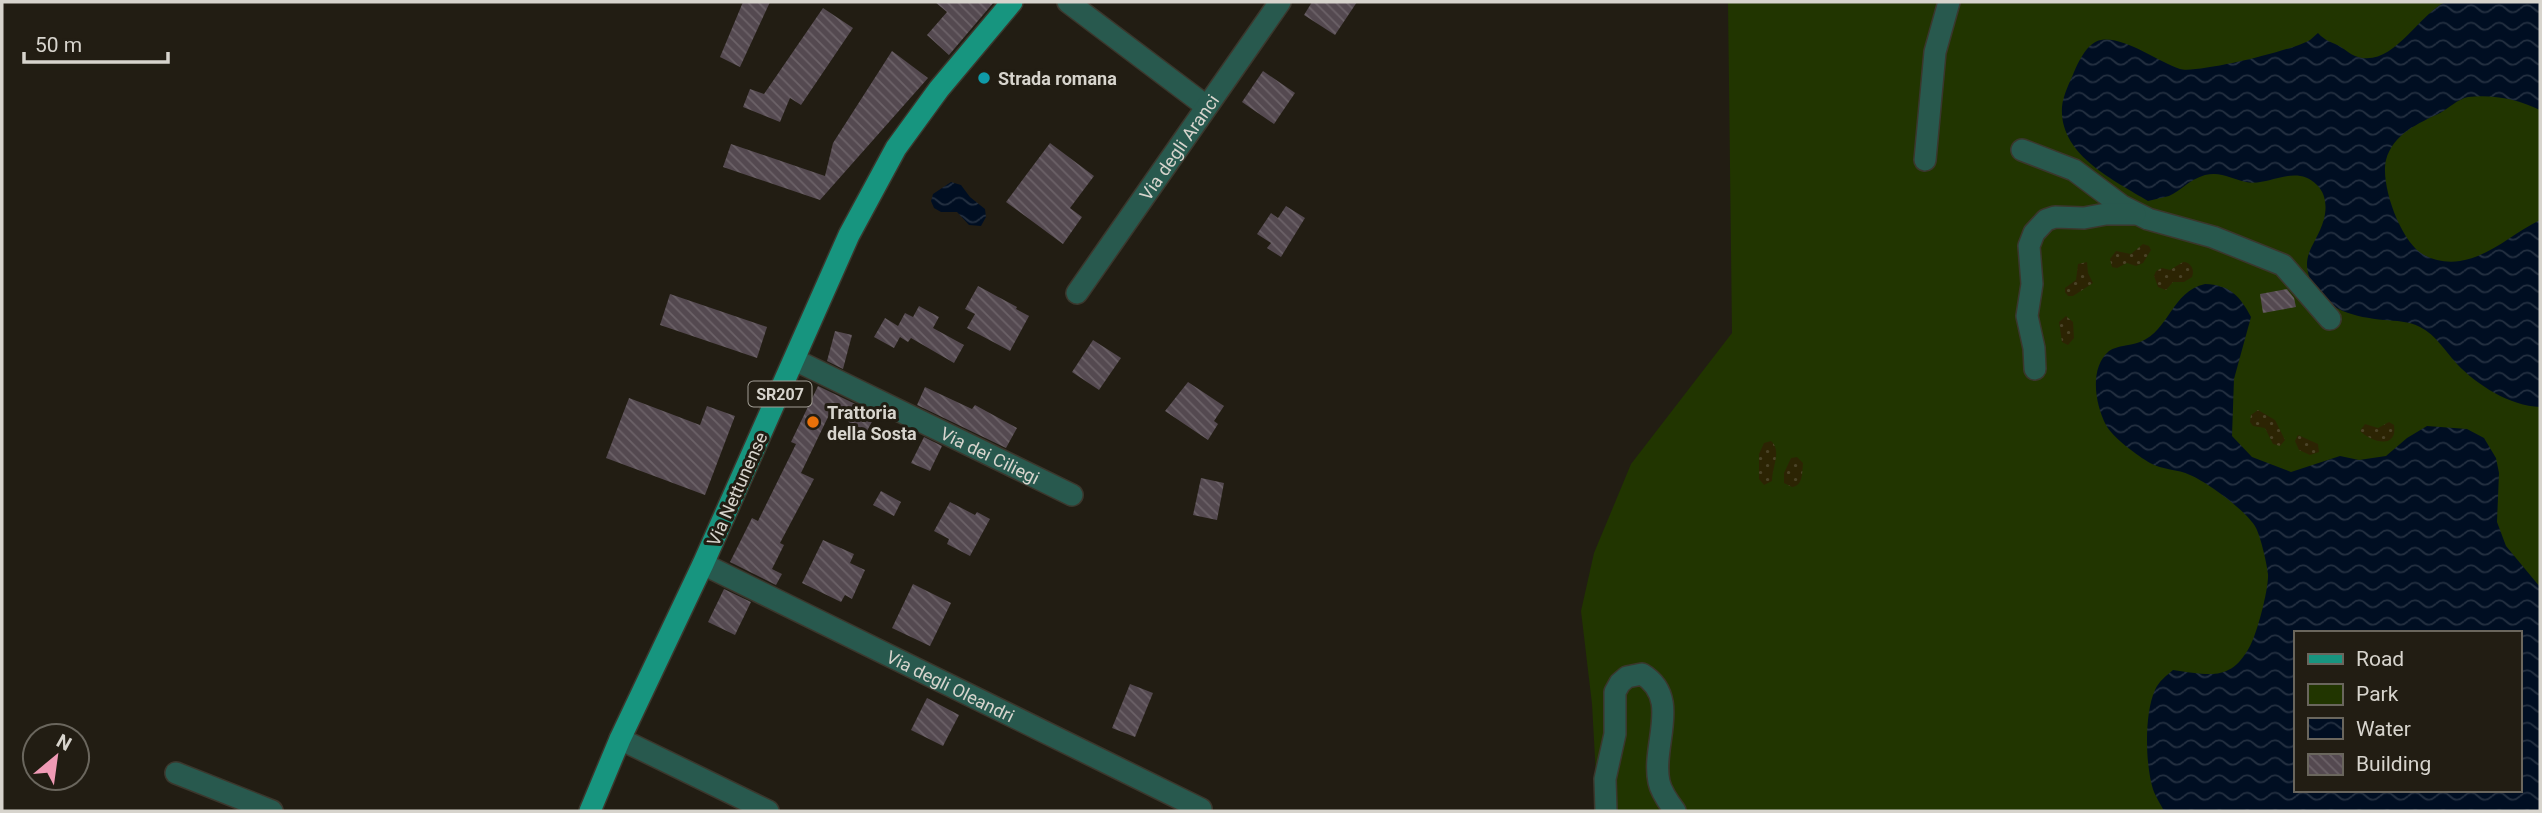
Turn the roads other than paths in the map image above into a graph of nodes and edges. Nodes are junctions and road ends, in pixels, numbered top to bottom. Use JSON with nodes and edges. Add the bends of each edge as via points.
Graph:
{"nodes":[{"id":1,"x":1012,"y":2,"type":"edge"},
{"id":2,"x":1068,"y":2,"type":"edge"},
{"id":3,"x":1280,"y":2,"type":"edge"},
{"id":4,"x":1950,"y":2,"type":"edge"},
{"id":5,"x":1206,"y":107,"type":"junction"},
{"id":6,"x":2022,"y":150,"type":"dead end"},
{"id":7,"x":1925,"y":160,"type":"dead end"},
{"id":8,"x":2141,"y":215,"type":"junction"},
{"id":9,"x":1077,"y":293,"type":"dead end"},
{"id":10,"x":2330,"y":319,"type":"dead end"},
{"id":11,"x":795,"y":359,"type":"junction"},
{"id":12,"x":2035,"y":369,"type":"dead end"},
{"id":13,"x":1072,"y":495,"type":"dead end"},
{"id":14,"x":703,"y":564,"type":"junction"},
{"id":15,"x":620,"y":739,"type":"junction"},
{"id":16,"x":176,"y":773,"type":"dead end"},
{"id":17,"x":1201,"y":809,"type":"dead end"},
{"id":18,"x":272,"y":811,"type":"edge"},
{"id":19,"x":590,"y":811,"type":"edge"},
{"id":20,"x":768,"y":811,"type":"edge"},
{"id":21,"x":1606,"y":811,"type":"edge"},
{"id":22,"x":1675,"y":811,"type":"edge"}],
"edges":[{"from":1,"to":11,"type":"main road","name":"Via Nettunense","number":"SR207","via":[[896,148],[849,235]]},
{"from":2,"to":5,"type":"street"},
{"from":3,"to":5,"type":"street","name":"Via degli Aranci"},
{"from":4,"to":7,"type":"street","via":[[1935,52]]},
{"from":5,"to":9,"type":"street","name":"Via degli Aranci"},
{"from":6,"to":8,"type":"street","via":[[2074,170],[2103,194]]},
{"from":8,"to":10,"type":"street","via":[[2283,265]]},
{"from":8,"to":12,"type":"street","via":[[2055,216],[2034,233],[2029,246],[2032,284],[2027,316]]},
{"from":11,"to":13,"type":"street","name":"Via dei Ciliegi"},
{"from":11,"to":14,"type":"main road","name":"Via Nettunense","number":"SR207"},
{"from":14,"to":15,"type":"main road","name":"Via Nettunense","number":"SR207"},
{"from":14,"to":17,"type":"street","name":"Via degli Oleandri"},
{"from":15,"to":19,"type":"main road","name":"Via Nettunense","number":"SR207"},
{"from":15,"to":20,"type":"street"},
{"from":16,"to":18,"type":"street"},
{"from":21,"to":22,"type":"street","via":[[1615,692],[1627,677],[1642,674],[1662,695],[1659,781]]}]}
